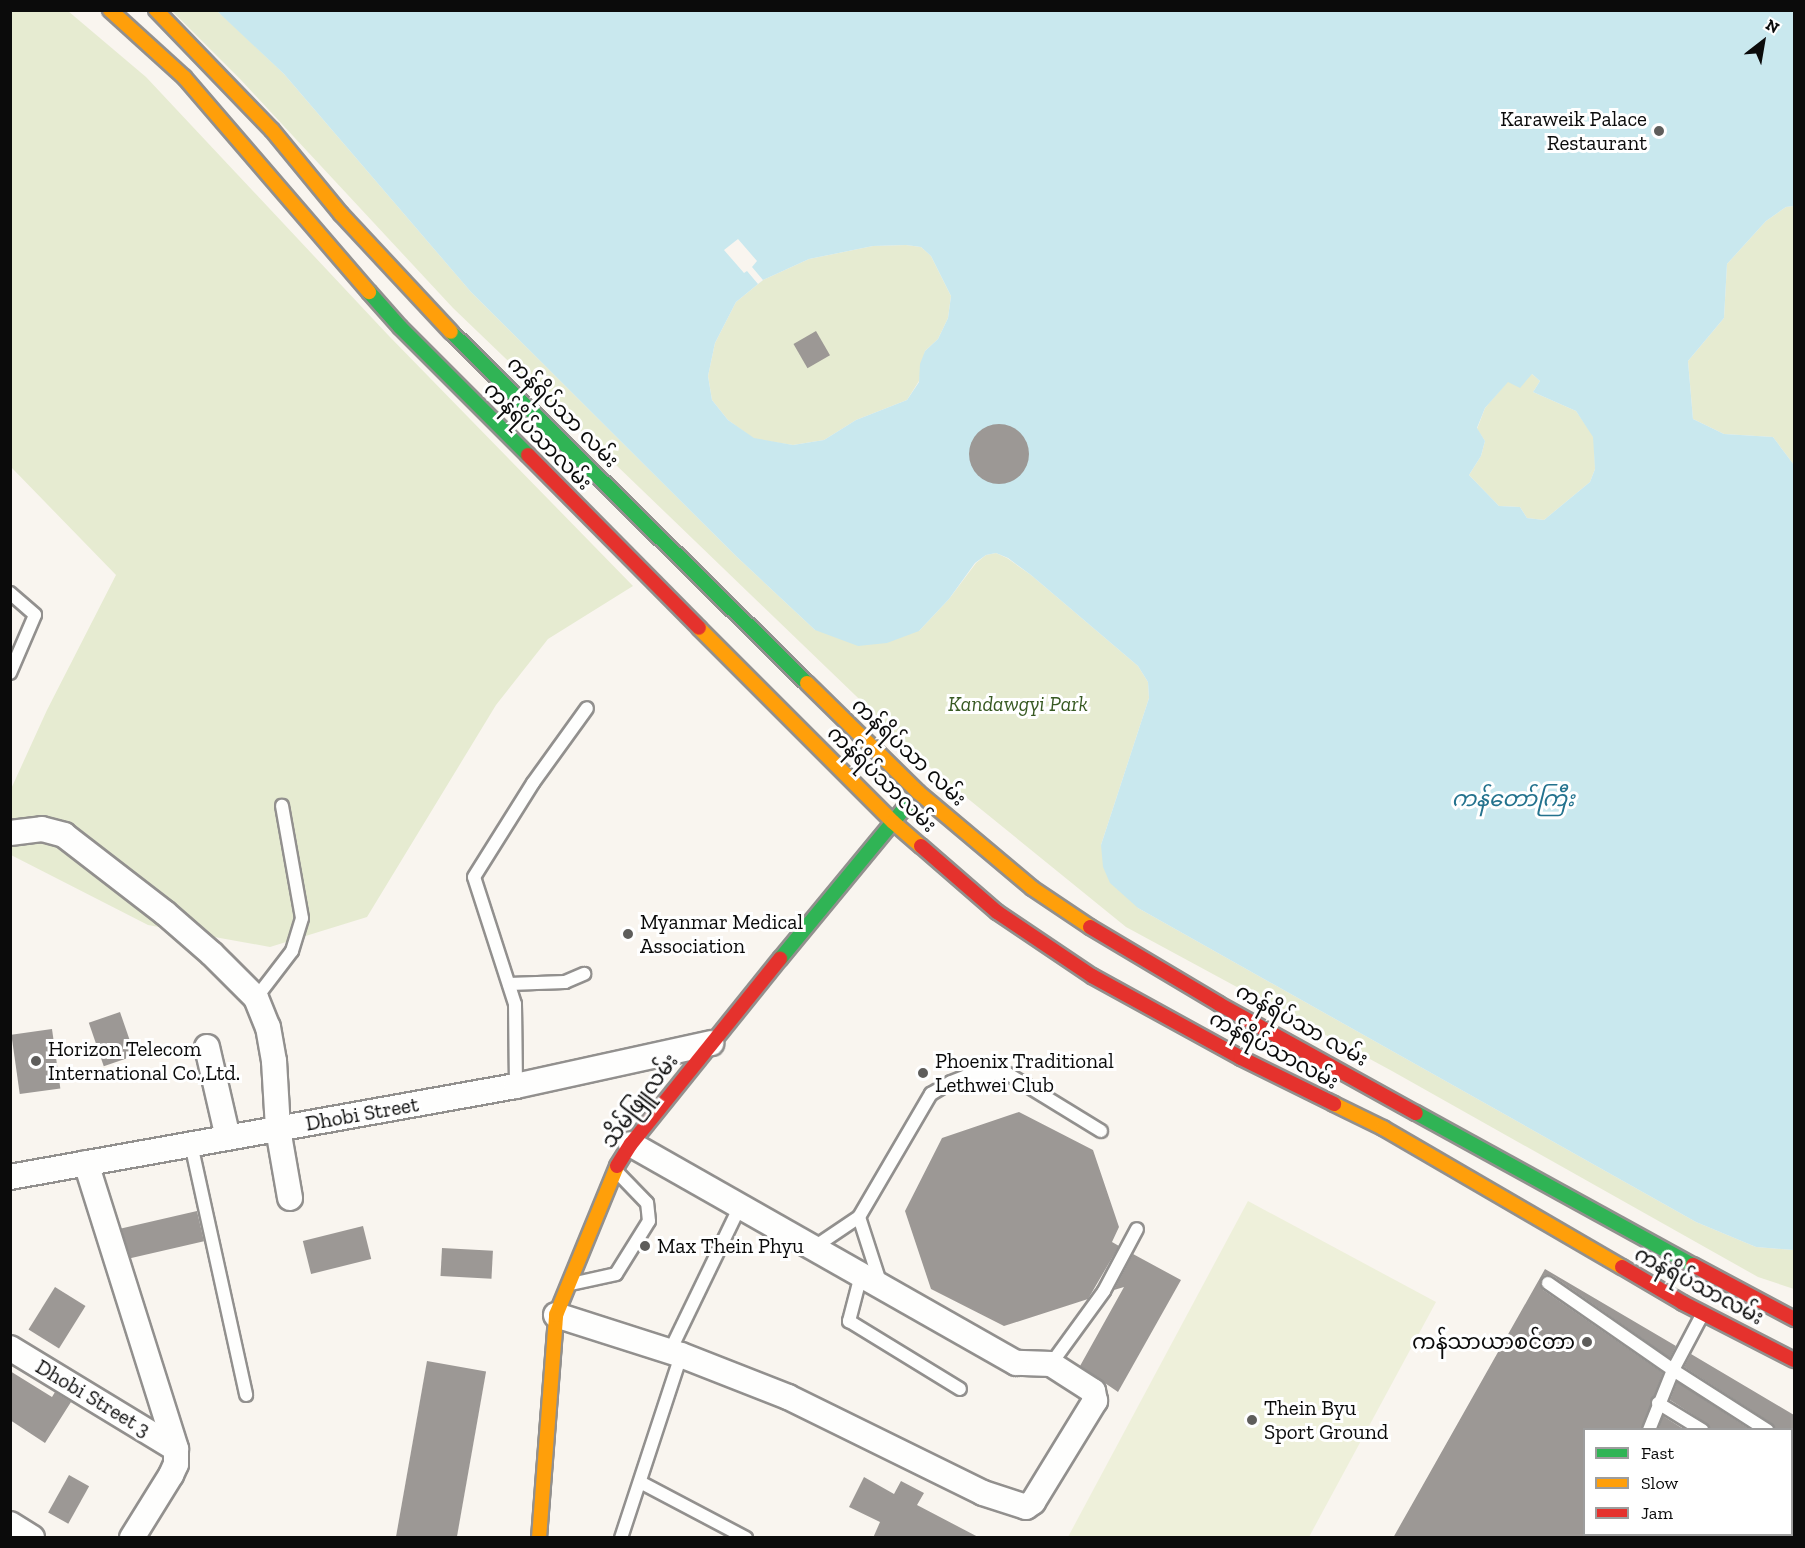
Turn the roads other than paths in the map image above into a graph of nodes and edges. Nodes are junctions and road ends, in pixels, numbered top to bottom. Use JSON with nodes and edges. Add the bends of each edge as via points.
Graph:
{"nodes":[{"id":1,"x":110,"y":10,"type":"edge"},
{"id":2,"x":156,"y":10,"type":"edge"},
{"id":3,"x":10,"y":592,"type":"edge"},
{"id":4,"x":10,"y":673,"type":"edge"},
{"id":5,"x":587,"y":708,"type":"dead end"},
{"id":6,"x":918,"y":792,"type":"junction"},
{"id":7,"x":282,"y":806,"type":"dead end"},
{"id":8,"x":893,"y":822,"type":"junction"},
{"id":9,"x":10,"y":833,"type":"edge"},
{"id":10,"x":584,"y":974,"type":"dead end"},
{"id":11,"x":509,"y":984,"type":"junction"},
{"id":12,"x":256,"y":998,"type":"junction"},
{"id":13,"x":711,"y":1043,"type":"junction"},
{"id":14,"x":207,"y":1047,"type":"dead end"},
{"id":15,"x":516,"y":1086,"type":"junction"},
{"id":16,"x":278,"y":1129,"type":"junction"},
{"id":17,"x":1101,"y":1131,"type":"dead end"},
{"id":18,"x":228,"y":1138,"type":"junction"},
{"id":19,"x":191,"y":1144,"type":"junction"},
{"id":20,"x":631,"y":1144,"type":"junction"},
{"id":21,"x":86,"y":1163,"type":"junction"},
{"id":22,"x":615,"y":1169,"type":"junction"},
{"id":23,"x":10,"y":1177,"type":"edge"},
{"id":24,"x":291,"y":1198,"type":"dead end"},
{"id":25,"x":740,"y":1206,"type":"junction"},
{"id":26,"x":859,"y":1217,"type":"junction"},
{"id":27,"x":1137,"y":1228,"type":"dead end"},
{"id":28,"x":813,"y":1248,"type":"junction"},
{"id":29,"x":871,"y":1280,"type":"junction"},
{"id":30,"x":1548,"y":1283,"type":"dead end"},
{"id":31,"x":567,"y":1285,"type":"junction"},
{"id":32,"x":1794,"y":1308,"type":"edge"},
{"id":33,"x":1778,"y":1312,"type":"junction"},
{"id":34,"x":1703,"y":1314,"type":"junction"},
{"id":35,"x":556,"y":1315,"type":"junction"},
{"id":36,"x":1794,"y":1318,"type":"edge"},
{"id":37,"x":10,"y":1348,"type":"edge"},
{"id":38,"x":675,"y":1353,"type":"junction"},
{"id":39,"x":1794,"y":1360,"type":"edge"},
{"id":40,"x":1051,"y":1364,"type":"junction"},
{"id":41,"x":1673,"y":1370,"type":"junction"},
{"id":42,"x":960,"y":1389,"type":"dead end"},
{"id":43,"x":246,"y":1395,"type":"dead end"},
{"id":44,"x":1658,"y":1403,"type":"junction"},
{"id":45,"x":1650,"y":1428,"type":"edge"},
{"id":46,"x":1699,"y":1428,"type":"edge"},
{"id":47,"x":1764,"y":1428,"type":"edge"},
{"id":48,"x":176,"y":1456,"type":"junction"},
{"id":49,"x":640,"y":1482,"type":"junction"},
{"id":50,"x":10,"y":1524,"type":"edge"},
{"id":51,"x":32,"y":1538,"type":"edge"},
{"id":52,"x":132,"y":1538,"type":"edge"},
{"id":53,"x":539,"y":1538,"type":"edge"},
{"id":54,"x":621,"y":1538,"type":"edge"},
{"id":55,"x":746,"y":1538,"type":"edge"}],
"edges":[{"from":1,"to":8,"type":"main road","name":"ကန်ရိပ်သာလမ်း","via":[[184,77],[400,327]]},
{"from":2,"to":6,"type":"main road","name":"ကန်ရိပ်သာ လမ်း","via":[[272,130],[420,301]]},
{"from":3,"to":4,"type":"lane","via":[[35,615]]},
{"from":5,"to":11,"type":"lane","via":[[533,783],[474,877]]},
{"from":6,"to":8,"type":"main road","name":"သိမ်ဖြူလမ်း"},
{"from":6,"to":33,"type":"main road","name":"ကန်ရိပ်သာ လမ်း","via":[[1032,888],[1107,938],[1219,1004]]},
{"from":7,"to":12,"type":"lane","via":[[302,918],[291,951]]},
{"from":8,"to":13,"type":"main road","name":"သိမ်ဖြူလမ်း"},
{"from":8,"to":34,"type":"main road","name":"ကန်ရိပ်သာလမ်း","via":[[997,912],[1092,976],[1242,1058],[1393,1133]]},
{"from":9,"to":12,"type":"street","via":[[42,829],[64,835],[165,913]]},
{"from":10,"to":11,"type":"lane","via":[[566,982]]},
{"from":11,"to":15,"type":"lane","via":[[515,1004]]},
{"from":12,"to":16,"type":"street","via":[[268,1027],[274,1060]]},
{"from":13,"to":15,"type":"street","name":"Dhobi Street"},
{"from":13,"to":20,"type":"main road","name":"သိမ်ဖြူလမ်း"},
{"from":14,"to":18,"type":"street"},
{"from":15,"to":16,"type":"street","name":"Dhobi Street"},
{"from":16,"to":18,"type":"street","name":"Dhobi Street"},
{"from":16,"to":24,"type":"street"},
{"from":17,"to":26,"type":"lane","via":[[1008,1074],[975,1073],[931,1094]]},
{"from":18,"to":19,"type":"street","name":"Dhobi Street"},
{"from":19,"to":21,"type":"street","name":"Dhobi Street"},
{"from":19,"to":43,"type":"lane"},
{"from":20,"to":22,"type":"main road","name":"သိမ်ဖြူလမ်း"},
{"from":20,"to":25,"type":"street"},
{"from":21,"to":23,"type":"street","name":"Dhobi Street"},
{"from":21,"to":48,"type":"street"},
{"from":22,"to":31,"type":"main road","name":"သိမ်ဖြူလမ်း"},
{"from":22,"to":31,"type":"lane","via":[[647,1203],[649,1221],[616,1274]]},
{"from":25,"to":28,"type":"street"},
{"from":25,"to":38,"type":"lane"},
{"from":26,"to":28,"type":"lane"},
{"from":26,"to":29,"type":"lane"},
{"from":27,"to":40,"type":"lane","via":[[1104,1291]]},
{"from":28,"to":29,"type":"street"},
{"from":29,"to":40,"type":"street","via":[[1016,1363]]},
{"from":29,"to":42,"type":"lane","via":[[849,1321]]},
{"from":30,"to":41,"type":"lane"},
{"from":31,"to":35,"type":"main road","name":"သိမ်ဖြူလမ်း"},
{"from":32,"to":33,"type":"lane"},
{"from":33,"to":36,"type":"main road","name":"ကန်ရိပ်သာ လမ်း"},
{"from":34,"to":39,"type":"main road","name":"ကန်ရိပ်သာလမ်း"},
{"from":34,"to":41,"type":"lane"},
{"from":35,"to":38,"type":"street"},
{"from":35,"to":53,"type":"main road","name":"သိမ်ဖြူလမ်း"},
{"from":37,"to":48,"type":"street","name":"Dhobi Street 3"},
{"from":38,"to":40,"type":"street","via":[[788,1397],[983,1493],[1026,1507],[1033,1502],[1095,1401],[1092,1391]]},
{"from":38,"to":49,"type":"lane"},
{"from":41,"to":44,"type":"lane"},
{"from":41,"to":47,"type":"lane"},
{"from":44,"to":45,"type":"lane"},
{"from":44,"to":46,"type":"lane"},
{"from":48,"to":52,"type":"street"},
{"from":49,"to":54,"type":"lane"},
{"from":49,"to":55,"type":"lane"},
{"from":50,"to":51,"type":"street"}]}
